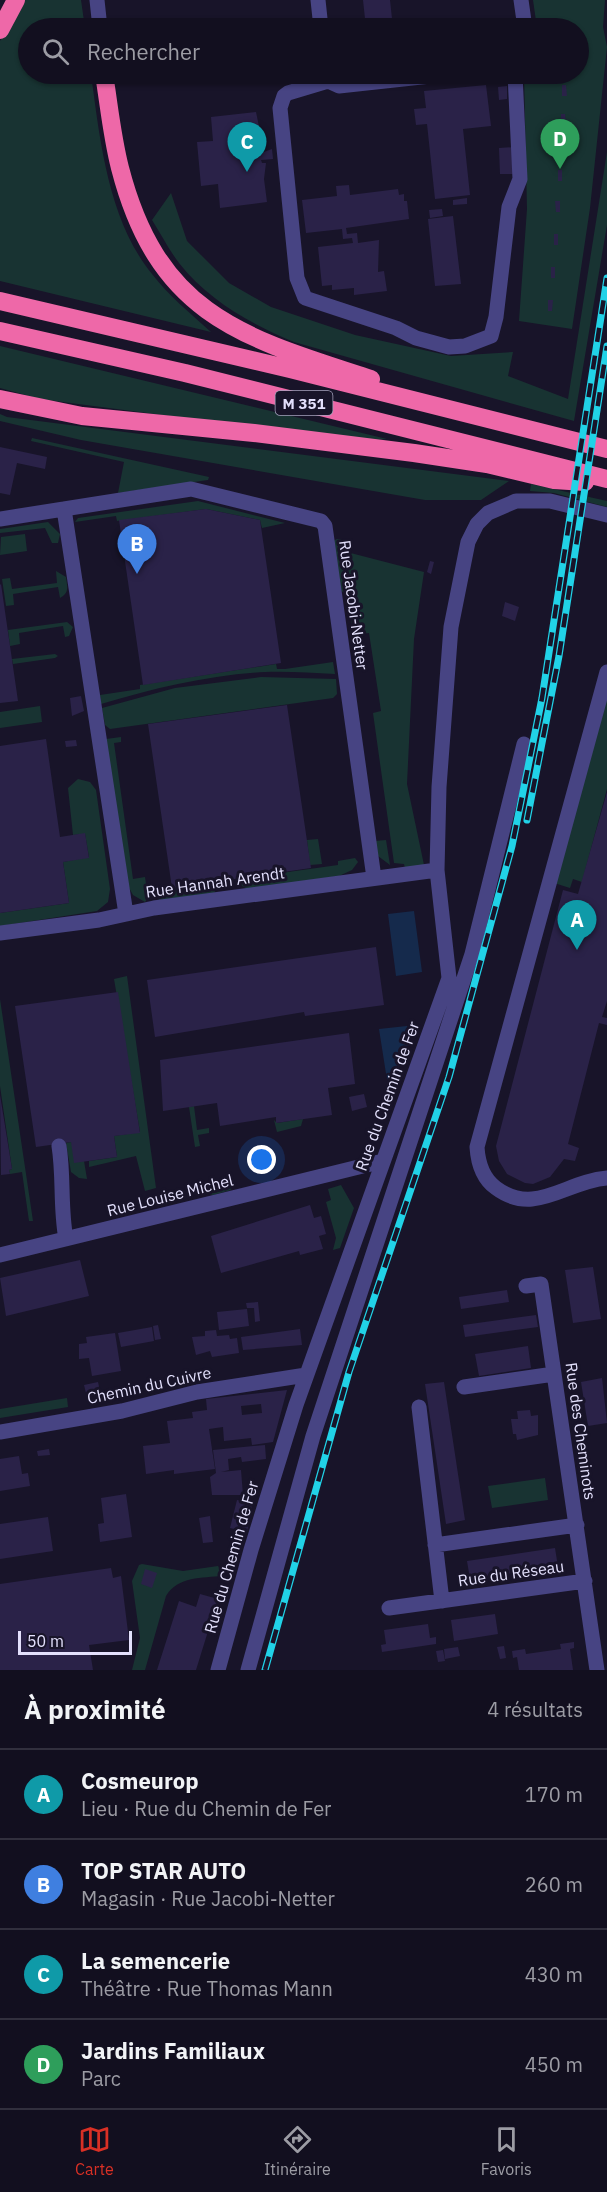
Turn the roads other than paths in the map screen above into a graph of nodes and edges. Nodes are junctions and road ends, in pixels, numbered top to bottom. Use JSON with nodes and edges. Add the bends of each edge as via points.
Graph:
{"nodes":[{"id":1,"x":16,"y":0,"type":"edge"},
{"id":2,"x":97,"y":0,"type":"edge"},
{"id":3,"x":318,"y":0,"type":"edge"},
{"id":4,"x":521,"y":0,"type":"edge"},
{"id":5,"x":99,"y":18,"type":"edge"},
{"id":6,"x":320,"y":18,"type":"edge"},
{"id":7,"x":524,"y":18,"type":"edge"},
{"id":8,"x":0,"y":30,"type":"edge"},
{"id":9,"x":106,"y":84,"type":"edge"},
{"id":10,"x":310,"y":84,"type":"edge"},
{"id":11,"x":336,"y":84,"type":"edge"},
{"id":12,"x":357,"y":84,"type":"edge"},
{"id":13,"x":515,"y":84,"type":"edge"},
{"id":14,"x":0,"y":301,"type":"edge"},
{"id":15,"x":0,"y":331,"type":"edge"},
{"id":16,"x":0,"y":399,"type":"edge"},
{"id":17,"x":538,"y":434,"type":"junction"},
{"id":18,"x":607,"y":449,"type":"edge"},
{"id":19,"x":607,"y":481,"type":"edge"},
{"id":20,"x":64,"y":509,"type":"junction"},
{"id":21,"x":607,"y":515,"type":"edge"},
{"id":22,"x":0,"y":519,"type":"edge"},
{"id":23,"x":607,"y":672,"type":"edge"},
{"id":24,"x":524,"y":744,"type":"dead end"},
{"id":25,"x":437,"y":870,"type":"junction"},
{"id":26,"x":374,"y":878,"type":"junction"},
{"id":27,"x":126,"y":914,"type":"junction"},
{"id":28,"x":0,"y":933,"type":"edge"},
{"id":29,"x":59,"y":1146,"type":"dead end"},
{"id":30,"x":383,"y":1161,"type":"junction"},
{"id":31,"x":607,"y":1178,"type":"edge"},
{"id":32,"x":66,"y":1239,"type":"junction"},
{"id":33,"x":0,"y":1255,"type":"edge"},
{"id":34,"x":526,"y":1286,"type":"dead end"},
{"id":35,"x":554,"y":1374,"type":"junction"},
{"id":36,"x":306,"y":1375,"type":"junction"},
{"id":37,"x":464,"y":1386,"type":"dead end"},
{"id":38,"x":419,"y":1407,"type":"dead end"},
{"id":39,"x":0,"y":1432,"type":"edge"},
{"id":40,"x":577,"y":1526,"type":"junction"},
{"id":41,"x":435,"y":1545,"type":"junction"},
{"id":42,"x":585,"y":1581,"type":"junction"},
{"id":43,"x":442,"y":1601,"type":"junction"},
{"id":44,"x":389,"y":1608,"type":"dead end"},
{"id":45,"x":218,"y":1670,"type":"edge"},
{"id":46,"x":248,"y":1670,"type":"edge"},
{"id":47,"x":597,"y":1670,"type":"edge"}],
"edges":[{"from":1,"to":8,"type":"highway"},
{"from":2,"to":5,"type":"street"},
{"from":3,"to":6,"type":"street"},
{"from":4,"to":7,"type":"street"},
{"from":9,"to":17,"type":"highway","via":[[128,197],[162,266],[197,304],[219,321],[291,353]]},
{"from":10,"to":13,"type":"street","via":[[284,96],[280,108],[300,290],[305,298],[449,347],[465,346],[491,336],[496,317],[509,207],[520,178]]},
{"from":11,"to":12,"type":"street"},
{"from":14,"to":17,"type":"highway","number":"M 351","via":[[290,369]]},
{"from":15,"to":19,"type":"highway","number":"M 351","via":[[185,373]]},
{"from":16,"to":19,"type":"highway","via":[[82,417],[402,452],[487,464],[554,480]]},
{"from":17,"to":18,"type":"highway","number":"M 351"},
{"from":20,"to":22,"type":"street","name":"Rue Jacobi-Netter"},
{"from":20,"to":26,"type":"street","name":"Rue Jacobi-Netter","via":[[191,489],[321,520],[325,526]]},
{"from":20,"to":27,"type":"street"},
{"from":21,"to":25,"type":"street","name":"Rue du Chemin de Fer","via":[[550,501],[528,500],[495,508],[472,532],[451,627]]},
{"from":23,"to":31,"type":"street","via":[[477,1147],[485,1177],[514,1199],[537,1199]]},
{"from":24,"to":46,"type":"street","via":[[472,954],[313,1436]]},
{"from":25,"to":26,"type":"street","name":"Rue Hannah Arendt"},
{"from":25,"to":30,"type":"street","name":"Rue du Chemin de Fer","via":[[448,978]]},
{"from":26,"to":27,"type":"street","name":"Rue Hannah Arendt"},
{"from":27,"to":28,"type":"street","name":"Rue Hannah Arendt"},
{"from":29,"to":32,"type":"street"},
{"from":30,"to":32,"type":"street","name":"Rue Louise Michel"},
{"from":30,"to":36,"type":"street","name":"Rue du Chemin de Fer"},
{"from":32,"to":33,"type":"street","name":"Rue Louise Michel"},
{"from":34,"to":35,"type":"street","name":"Rue des Cheminots","via":[[541,1284]]},
{"from":35,"to":37,"type":"street"},
{"from":35,"to":40,"type":"street","name":"Rue des Cheminots"},
{"from":36,"to":39,"type":"street","name":"Chemin du Cuivre","via":[[218,1388],[122,1411]]},
{"from":36,"to":45,"type":"street","name":"Rue du Chemin de Fer","via":[[273,1475]]},
{"from":38,"to":41,"type":"street","name":"Rue du Réseau"},
{"from":40,"to":41,"type":"street"},
{"from":40,"to":42,"type":"street","name":"Rue des Cheminots"},
{"from":41,"to":43,"type":"street","name":"Rue du Réseau"},
{"from":42,"to":43,"type":"street","name":"Rue du Réseau"},
{"from":42,"to":47,"type":"street","name":"Rue des Cheminots"},
{"from":43,"to":44,"type":"street","name":"Rue du Réseau"}]}
